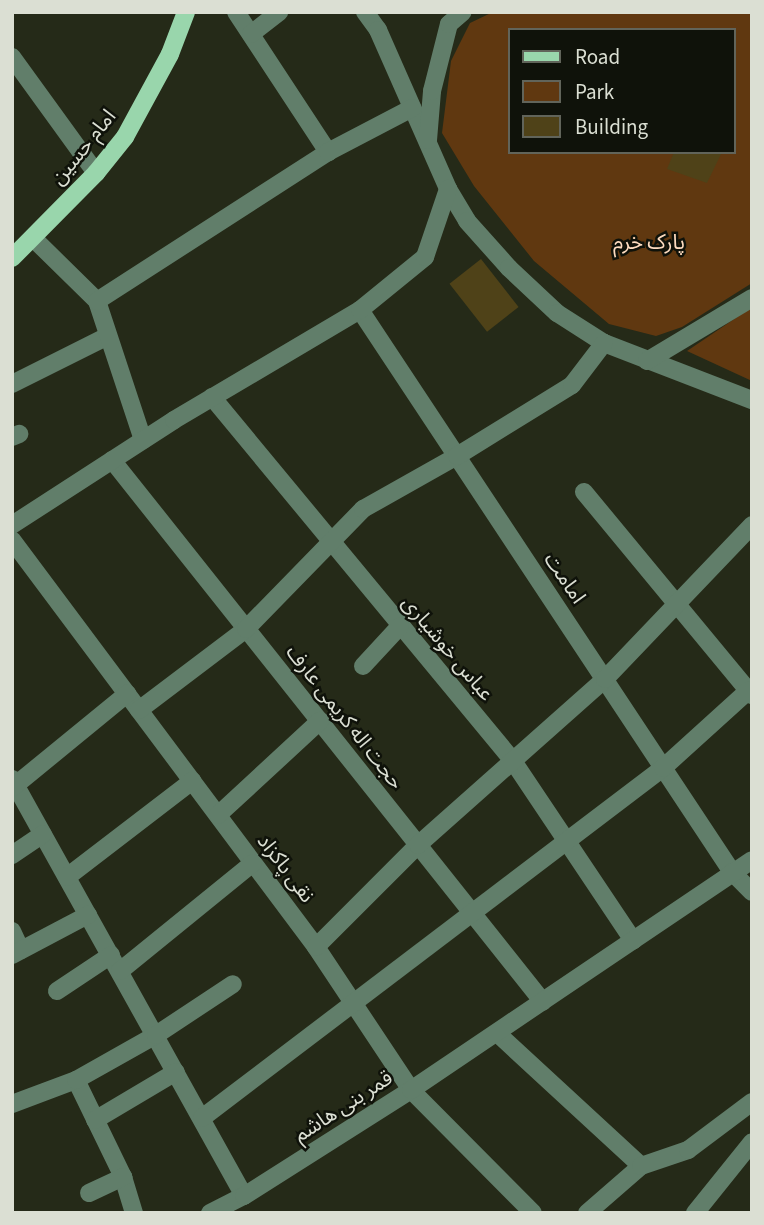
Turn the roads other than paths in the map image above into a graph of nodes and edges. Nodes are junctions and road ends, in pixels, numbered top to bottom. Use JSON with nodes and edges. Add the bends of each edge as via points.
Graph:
{"nodes":[{"id":1,"x":186,"y":12,"type":"edge"},
{"id":2,"x":236,"y":12,"type":"edge"},
{"id":3,"x":279,"y":12,"type":"edge"},
{"id":4,"x":365,"y":12,"type":"edge"},
{"id":5,"x":463,"y":12,"type":"edge"},
{"id":6,"x":251,"y":34,"type":"junction"},
{"id":7,"x":12,"y":57,"type":"edge"},
{"id":8,"x":412,"y":108,"type":"junction"},
{"id":9,"x":428,"y":142,"type":"junction"},
{"id":10,"x":328,"y":152,"type":"junction"},
{"id":11,"x":96,"y":173,"type":"junction"},
{"id":12,"x":448,"y":189,"type":"junction"},
{"id":13,"x":34,"y":239,"type":"junction"},
{"id":14,"x":12,"y":258,"type":"edge"},
{"id":15,"x":752,"y":298,"type":"edge"},
{"id":16,"x":97,"y":301,"type":"junction"},
{"id":17,"x":360,"y":310,"type":"junction"},
{"id":18,"x":108,"y":336,"type":"junction"},
{"id":19,"x":604,"y":343,"type":"junction"},
{"id":20,"x":647,"y":361,"type":"junction"},
{"id":21,"x":12,"y":384,"type":"edge"},
{"id":22,"x":212,"y":397,"type":"junction"},
{"id":23,"x":752,"y":400,"type":"edge"},
{"id":24,"x":143,"y":440,"type":"junction"},
{"id":25,"x":457,"y":456,"type":"junction"},
{"id":26,"x":112,"y":460,"type":"junction"},
{"id":27,"x":584,"y":492,"type":"dead end"},
{"id":28,"x":12,"y":525,"type":"edge"},
{"id":29,"x":752,"y":525,"type":"edge"},
{"id":30,"x":12,"y":540,"type":"edge"},
{"id":31,"x":331,"y":543,"type":"junction"},
{"id":32,"x":678,"y":604,"type":"junction"},
{"id":33,"x":400,"y":626,"type":"junction"},
{"id":34,"x":246,"y":629,"type":"junction"},
{"id":35,"x":363,"y":666,"type":"dead end"},
{"id":36,"x":605,"y":679,"type":"junction"},
{"id":37,"x":750,"y":693,"type":"edge"},
{"id":38,"x":128,"y":694,"type":"junction"},
{"id":39,"x":139,"y":710,"type":"junction"},
{"id":40,"x":320,"y":722,"type":"junction"},
{"id":41,"x":513,"y":761,"type":"junction"},
{"id":42,"x":663,"y":768,"type":"junction"},
{"id":43,"x":192,"y":781,"type":"junction"},
{"id":44,"x":13,"y":784,"type":"edge"},
{"id":45,"x":218,"y":815,"type":"junction"},
{"id":46,"x":43,"y":834,"type":"junction"},
{"id":47,"x":566,"y":842,"type":"junction"},
{"id":48,"x":418,"y":845,"type":"junction"},
{"id":49,"x":12,"y":855,"type":"edge"},
{"id":50,"x":752,"y":860,"type":"edge"},
{"id":51,"x":253,"y":863,"type":"junction"},
{"id":52,"x":732,"y":872,"type":"junction"},
{"id":53,"x":67,"y":877,"type":"junction"},
{"id":54,"x":752,"y":892,"type":"edge"},
{"id":55,"x":472,"y":913,"type":"junction"},
{"id":56,"x":88,"y":915,"type":"junction"},
{"id":57,"x":12,"y":931,"type":"edge"},
{"id":58,"x":633,"y":940,"type":"junction"},
{"id":59,"x":316,"y":947,"type":"junction"},
{"id":60,"x":17,"y":952,"type":"edge"},
{"id":61,"x":111,"y":955,"type":"junction"},
{"id":62,"x":120,"y":971,"type":"junction"},
{"id":63,"x":233,"y":984,"type":"dead end"},
{"id":64,"x":57,"y":991,"type":"dead end"},
{"id":65,"x":352,"y":1002,"type":"junction"},
{"id":66,"x":542,"y":1002,"type":"junction"},
{"id":67,"x":496,"y":1033,"type":"junction"},
{"id":68,"x":156,"y":1035,"type":"junction"},
{"id":69,"x":176,"y":1072,"type":"junction"},
{"id":70,"x":76,"y":1080,"type":"junction"},
{"id":71,"x":411,"y":1090,"type":"junction"},
{"id":72,"x":12,"y":1104,"type":"edge"},
{"id":73,"x":748,"y":1111,"type":"edge"},
{"id":74,"x":202,"y":1118,"type":"junction"},
{"id":75,"x":95,"y":1120,"type":"junction"},
{"id":76,"x":752,"y":1142,"type":"edge"},
{"id":77,"x":641,"y":1166,"type":"junction"},
{"id":78,"x":123,"y":1177,"type":"junction"},
{"id":79,"x":89,"y":1193,"type":"dead end"},
{"id":80,"x":244,"y":1196,"type":"junction"},
{"id":81,"x":134,"y":1213,"type":"edge"},
{"id":82,"x":210,"y":1213,"type":"edge"},
{"id":83,"x":533,"y":1213,"type":"edge"},
{"id":84,"x":587,"y":1213,"type":"edge"},
{"id":85,"x":695,"y":1213,"type":"edge"}],
"edges":[{"from":1,"to":11,"type":"main road","name":"امام حسین","via":[[170,54],[125,137]]},
{"from":2,"to":6,"type":"street"},
{"from":3,"to":6,"type":"street"},
{"from":4,"to":8,"type":"street","via":[[378,30]]},
{"from":5,"to":9,"type":"street","via":[[449,24],[432,91]]},
{"from":6,"to":10,"type":"street"},
{"from":7,"to":11,"type":"street"},
{"from":8,"to":9,"type":"street"},
{"from":8,"to":10,"type":"street"},
{"from":9,"to":12,"type":"street"},
{"from":10,"to":16,"type":"street"},
{"from":11,"to":13,"type":"main road","name":"امام حسین"},
{"from":12,"to":17,"type":"street","via":[[425,257]]},
{"from":12,"to":19,"type":"street","via":[[467,221],[509,268],[558,313]]},
{"from":13,"to":14,"type":"main road","name":"امام حسین"},
{"from":13,"to":16,"type":"street"},
{"from":15,"to":20,"type":"street"},
{"from":16,"to":18,"type":"street"},
{"from":17,"to":22,"type":"street"},
{"from":17,"to":25,"type":"street","name":"امامت"},
{"from":18,"to":21,"type":"street"},
{"from":18,"to":24,"type":"street"},
{"from":19,"to":20,"type":"street"},
{"from":19,"to":25,"type":"street","via":[[572,385]]},
{"from":20,"to":23,"type":"street"},
{"from":22,"to":24,"type":"street"},
{"from":22,"to":31,"type":"street","name":"عباس خوشیاری"},
{"from":24,"to":26,"type":"street"},
{"from":25,"to":31,"type":"street","via":[[363,509]]},
{"from":25,"to":36,"type":"street","name":"امامت"},
{"from":26,"to":28,"type":"street"},
{"from":26,"to":34,"type":"street","name":"حجت اله کریمی عارف"},
{"from":27,"to":32,"type":"street"},
{"from":29,"to":32,"type":"street"},
{"from":30,"to":38,"type":"street","name":"نقی پاکزاد"},
{"from":31,"to":33,"type":"street","name":"عباس خوشیاری"},
{"from":31,"to":34,"type":"street"},
{"from":32,"to":36,"type":"street"},
{"from":32,"to":37,"type":"street"},
{"from":33,"to":35,"type":"street"},
{"from":33,"to":41,"type":"street","name":"عباس خوشیاری"},
{"from":34,"to":39,"type":"street"},
{"from":34,"to":40,"type":"street","name":"حجت اله کریمی عارف"},
{"from":36,"to":41,"type":"street"},
{"from":36,"to":42,"type":"street","name":"امامت"},
{"from":37,"to":42,"type":"street"},
{"from":38,"to":39,"type":"street","name":"نقی پاکزاد"},
{"from":38,"to":44,"type":"street"},
{"from":39,"to":43,"type":"street","name":"نقی پاکزاد"},
{"from":40,"to":45,"type":"street"},
{"from":40,"to":48,"type":"street","name":"حجت اله کریمی عارف"},
{"from":41,"to":47,"type":"street","name":"عباس خوشیاری"},
{"from":41,"to":48,"type":"street"},
{"from":42,"to":47,"type":"street"},
{"from":42,"to":52,"type":"street","name":"امامت"},
{"from":43,"to":45,"type":"street","name":"نقی پاکزاد"},
{"from":43,"to":53,"type":"street"},
{"from":44,"to":46,"type":"street"},
{"from":45,"to":51,"type":"street","name":"نقی پاکزاد"},
{"from":46,"to":49,"type":"street"},
{"from":46,"to":53,"type":"street"},
{"from":47,"to":55,"type":"street"},
{"from":47,"to":58,"type":"street","name":"عباس خوشیاری"},
{"from":48,"to":55,"type":"street","name":"حجت اله کریمی عارف"},
{"from":48,"to":59,"type":"street"},
{"from":50,"to":52,"type":"street","name":"قمر بنی هاشم"},
{"from":51,"to":59,"type":"street","name":"نقی پاکزاد"},
{"from":51,"to":62,"type":"street"},
{"from":52,"to":54,"type":"street","name":"امامت"},
{"from":52,"to":58,"type":"street","name":"قمر بنی هاشم"},
{"from":53,"to":56,"type":"street"},
{"from":55,"to":65,"type":"street"},
{"from":55,"to":66,"type":"street","name":"حجت اله کریمی عارف"},
{"from":56,"to":60,"type":"street"},
{"from":56,"to":61,"type":"street"},
{"from":57,"to":60,"type":"street"},
{"from":58,"to":66,"type":"street","name":"قمر بنی هاشم"},
{"from":59,"to":65,"type":"street","name":"نقی پاکزاد"},
{"from":61,"to":62,"type":"street"},
{"from":61,"to":64,"type":"street"},
{"from":62,"to":68,"type":"street"},
{"from":63,"to":68,"type":"street"},
{"from":65,"to":71,"type":"street","name":"نقی پاکزاد"},
{"from":65,"to":74,"type":"street"},
{"from":66,"to":67,"type":"street","name":"قمر بنی هاشم"},
{"from":67,"to":71,"type":"street","name":"قمر بنی هاشم"},
{"from":67,"to":77,"type":"street"},
{"from":68,"to":69,"type":"street"},
{"from":68,"to":70,"type":"street"},
{"from":69,"to":74,"type":"street"},
{"from":69,"to":75,"type":"street"},
{"from":70,"to":72,"type":"street"},
{"from":70,"to":75,"type":"street"},
{"from":71,"to":80,"type":"street","name":"قمر بنی هاشم"},
{"from":71,"to":83,"type":"street","name":"نقی پاکزاد"},
{"from":73,"to":77,"type":"street","via":[[688,1150]]},
{"from":74,"to":80,"type":"street"},
{"from":75,"to":78,"type":"street"},
{"from":76,"to":85,"type":"street"},
{"from":77,"to":84,"type":"street"},
{"from":78,"to":79,"type":"street"},
{"from":78,"to":81,"type":"street"},
{"from":80,"to":82,"type":"street","name":"قمر بنی هاشم"}]}
